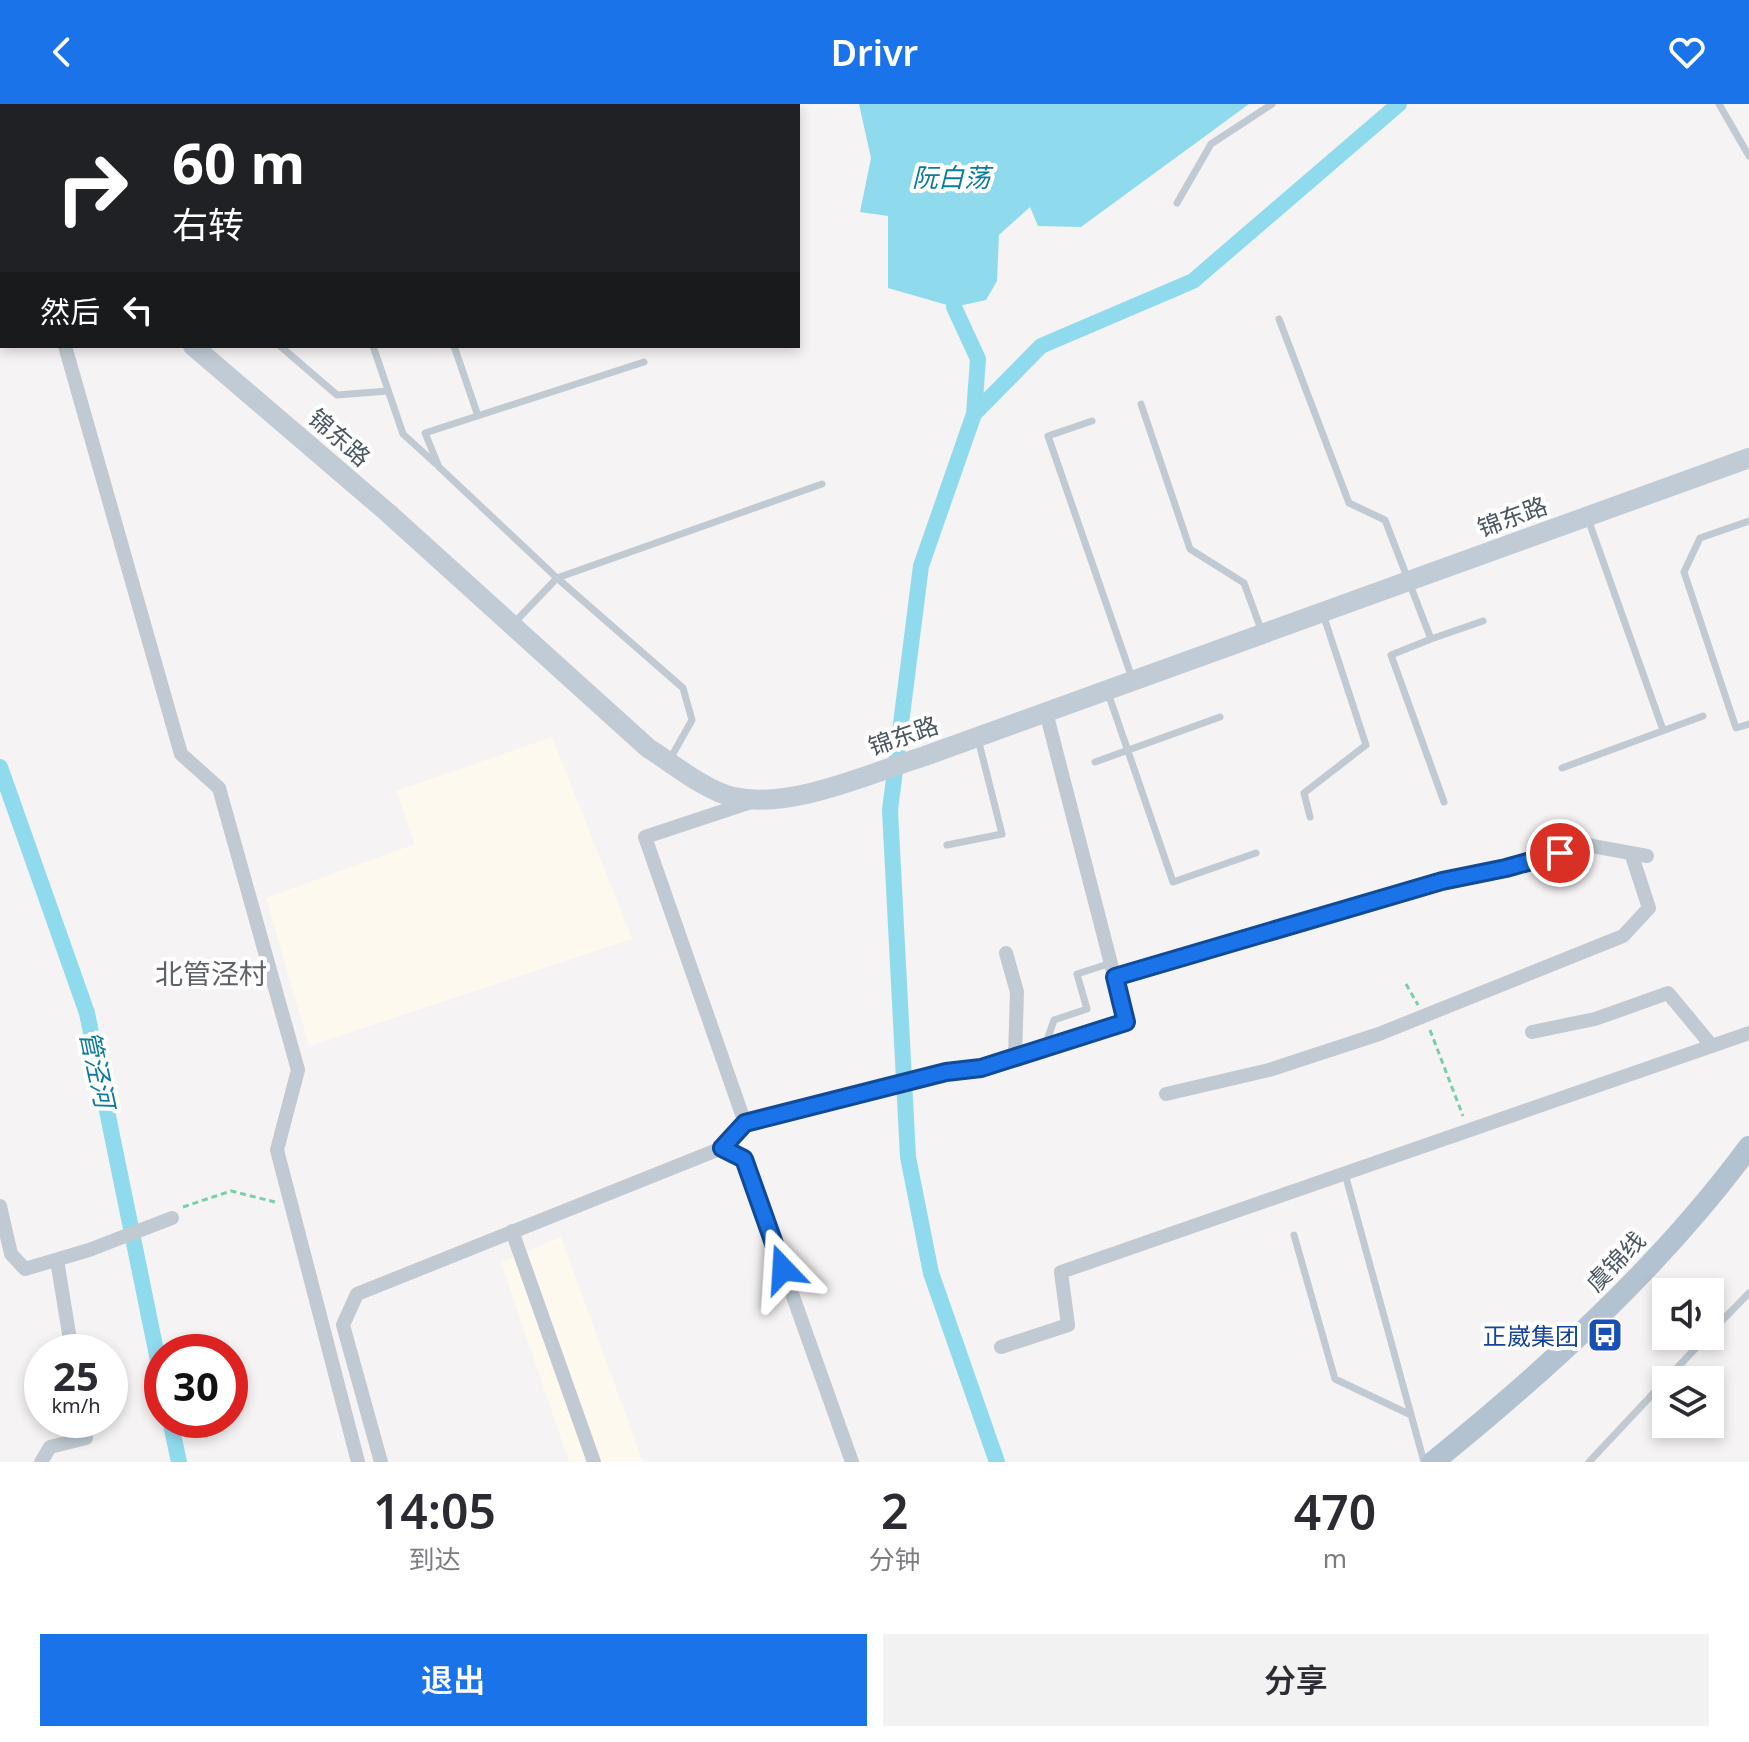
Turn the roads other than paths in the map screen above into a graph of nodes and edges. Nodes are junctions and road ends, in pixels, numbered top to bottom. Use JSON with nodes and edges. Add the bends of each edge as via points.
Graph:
{"nodes":[{"id":1,"x":1272,"y":104,"type":"edge"},
{"id":2,"x":1719,"y":104,"type":"edge"},
{"id":3,"x":1749,"y":156,"type":"edge"},
{"id":4,"x":1177,"y":203,"type":"dead end"},
{"id":5,"x":1279,"y":319,"type":"dead end"},
{"id":6,"x":66,"y":348,"type":"edge"},
{"id":7,"x":195,"y":348,"type":"edge"},
{"id":8,"x":282,"y":348,"type":"edge"},
{"id":9,"x":374,"y":348,"type":"edge"},
{"id":10,"x":455,"y":348,"type":"edge"},
{"id":11,"x":644,"y":362,"type":"dead end"},
{"id":12,"x":388,"y":391,"type":"junction"},
{"id":13,"x":1141,"y":404,"type":"dead end"},
{"id":14,"x":478,"y":416,"type":"junction"},
{"id":15,"x":1092,"y":421,"type":"dead end"},
{"id":16,"x":1749,"y":458,"type":"edge"},
{"id":17,"x":439,"y":467,"type":"junction"},
{"id":18,"x":822,"y":484,"type":"dead end"},
{"id":19,"x":1587,"y":516,"type":"junction"},
{"id":20,"x":1749,"y":521,"type":"edge"},
{"id":21,"x":557,"y":578,"type":"junction"},
{"id":22,"x":1410,"y":581,"type":"junction"},
{"id":23,"x":1323,"y":612,"type":"junction"},
{"id":24,"x":1483,"y":621,"type":"dead end"},
{"id":25,"x":513,"y":625,"type":"junction"},
{"id":26,"x":1263,"y":634,"type":"junction"},
{"id":27,"x":1431,"y":639,"type":"junction"},
{"id":28,"x":1133,"y":680,"type":"junction"},
{"id":29,"x":1108,"y":691,"type":"junction"},
{"id":30,"x":1046,"y":712,"type":"junction"},
{"id":31,"x":1703,"y":716,"type":"dead end"},
{"id":32,"x":1220,"y":717,"type":"dead end"},
{"id":33,"x":1749,"y":724,"type":"edge"},
{"id":34,"x":1663,"y":730,"type":"junction"},
{"id":35,"x":977,"y":736,"type":"junction"},
{"id":36,"x":1128,"y":750,"type":"junction"},
{"id":37,"x":668,"y":761,"type":"junction"},
{"id":38,"x":1095,"y":762,"type":"dead end"},
{"id":39,"x":1562,"y":768,"type":"dead end"},
{"id":40,"x":759,"y":799,"type":"junction"},
{"id":41,"x":1444,"y":802,"type":"dead end"},
{"id":42,"x":1310,"y":817,"type":"dead end"},
{"id":43,"x":947,"y":845,"type":"dead end"},
{"id":44,"x":1256,"y":853,"type":"dead end"},
{"id":45,"x":1631,"y":853,"type":"junction"},
{"id":46,"x":1647,"y":856,"type":"dead end"},
{"id":47,"x":1006,"y":953,"type":"dead end"},
{"id":48,"x":1113,"y":970,"type":"junction"},
{"id":49,"x":1532,"y":1032,"type":"dead end"},
{"id":50,"x":1749,"y":1033,"type":"edge"},
{"id":51,"x":1712,"y":1046,"type":"junction"},
{"id":52,"x":1045,"y":1047,"type":"junction"},
{"id":53,"x":1015,"y":1057,"type":"junction"},
{"id":54,"x":1166,"y":1094,"type":"dead end"},
{"id":55,"x":745,"y":1123,"type":"junction"},
{"id":56,"x":1749,"y":1147,"type":"edge"},
{"id":57,"x":722,"y":1148,"type":"junction"},
{"id":58,"x":1345,"y":1174,"type":"junction"},
{"id":59,"x":0,"y":1206,"type":"edge"},
{"id":60,"x":172,"y":1218,"type":"road end"},
{"id":61,"x":512,"y":1231,"type":"junction"},
{"id":62,"x":1294,"y":1235,"type":"dead end"},
{"id":63,"x":57,"y":1260,"type":"junction"},
{"id":64,"x":1749,"y":1293,"type":"edge"},
{"id":65,"x":1724,"y":1319,"type":"edge"},
{"id":66,"x":69,"y":1334,"type":"edge"},
{"id":67,"x":1001,"y":1347,"type":"dead end"},
{"id":68,"x":1695,"y":1350,"type":"edge"},
{"id":69,"x":1411,"y":1415,"type":"junction"},
{"id":70,"x":86,"y":1438,"type":"edge"},
{"id":71,"x":41,"y":1462,"type":"edge"},
{"id":72,"x":358,"y":1462,"type":"edge"},
{"id":73,"x":381,"y":1462,"type":"edge"},
{"id":74,"x":594,"y":1462,"type":"edge"},
{"id":75,"x":852,"y":1462,"type":"edge"},
{"id":76,"x":1424,"y":1462,"type":"edge"},
{"id":77,"x":1433,"y":1462,"type":"edge"},
{"id":78,"x":1589,"y":1462,"type":"edge"}],
"edges":[{"from":1,"to":4,"type":"lane","via":[[1211,144]]},
{"from":2,"to":3,"type":"lane"},
{"from":5,"to":22,"type":"lane","via":[[1349,503],[1385,520]]},
{"from":6,"to":72,"type":"street","via":[[181,754],[219,788],[298,1070],[277,1150]]},
{"from":7,"to":25,"type":"main road","name":"锦东路"},
{"from":8,"to":12,"type":"lane","via":[[337,395]]},
{"from":9,"to":12,"type":"lane"},
{"from":10,"to":14,"type":"lane"},
{"from":11,"to":14,"type":"lane"},
{"from":12,"to":17,"type":"lane","via":[[403,434]]},
{"from":13,"to":26,"type":"lane","via":[[1190,549],[1244,583]]},
{"from":14,"to":17,"type":"lane","via":[[425,433]]},
{"from":15,"to":28,"type":"lane","via":[[1048,436]]},
{"from":16,"to":19,"type":"main road","name":"锦东路"},
{"from":17,"to":21,"type":"lane"},
{"from":18,"to":21,"type":"lane"},
{"from":19,"to":22,"type":"main road","name":"锦东路"},
{"from":19,"to":34,"type":"lane"},
{"from":20,"to":33,"type":"lane","via":[[1700,538],[1684,572],[1736,728]]},
{"from":21,"to":25,"type":"lane"},
{"from":21,"to":37,"type":"lane","via":[[683,688],[692,720]]},
{"from":22,"to":23,"type":"main road","name":"锦东路"},
{"from":22,"to":27,"type":"lane"},
{"from":23,"to":26,"type":"main road","name":"锦东路"},
{"from":23,"to":42,"type":"lane","via":[[1366,745],[1304,793]]},
{"from":24,"to":27,"type":"lane"},
{"from":25,"to":37,"type":"main road","name":"锦东路"},
{"from":26,"to":28,"type":"main road","name":"锦东路"},
{"from":27,"to":41,"type":"lane","via":[[1391,655]]},
{"from":28,"to":29,"type":"main road","name":"锦东路"},
{"from":29,"to":30,"type":"main road","name":"锦东路"},
{"from":29,"to":36,"type":"lane"},
{"from":30,"to":35,"type":"main road","name":"锦东路"},
{"from":30,"to":48,"type":"street"},
{"from":31,"to":34,"type":"lane"},
{"from":32,"to":36,"type":"lane"},
{"from":34,"to":39,"type":"lane"},
{"from":35,"to":40,"type":"main road","name":"锦东路","via":[[790,797]]},
{"from":35,"to":43,"type":"lane","via":[[1002,834]]},
{"from":36,"to":38,"type":"lane"},
{"from":36,"to":44,"type":"lane","via":[[1173,882]]},
{"from":37,"to":40,"type":"main road","name":"锦东路","via":[[732,797]]},
{"from":40,"to":55,"type":"street","via":[[645,837]]},
{"from":45,"to":46,"type":"street"},
{"from":45,"to":48,"type":"street","via":[[1587,845]]},
{"from":45,"to":54,"type":"street","via":[[1649,908],[1623,936],[1424,1016],[1269,1070]]},
{"from":47,"to":53,"type":"street","via":[[1017,992]]},
{"from":48,"to":52,"type":"lane","via":[[1077,974],[1087,1009],[1054,1020]]},
{"from":48,"to":52,"type":"street","via":[[1126,1022]]},
{"from":49,"to":51,"type":"street","via":[[1595,1019],[1668,993]]},
{"from":50,"to":51,"type":"street"},
{"from":51,"to":58,"type":"street"},
{"from":52,"to":53,"type":"street"},
{"from":53,"to":55,"type":"street"},
{"from":55,"to":57,"type":"street"},
{"from":56,"to":77,"type":"main road","name":"虞锦线","via":[[1694,1215],[1593,1322]]},
{"from":57,"to":61,"type":"street"},
{"from":57,"to":75,"type":"street","via":[[744,1159]]},
{"from":58,"to":67,"type":"street","via":[[1061,1272],[1068,1325]]},
{"from":58,"to":69,"type":"lane"},
{"from":59,"to":63,"type":"street","via":[[11,1254],[25,1269]]},
{"from":60,"to":63,"type":"street"},
{"from":61,"to":73,"type":"street","via":[[357,1294],[343,1325]]},
{"from":61,"to":74,"type":"street"},
{"from":62,"to":69,"type":"lane","via":[[1335,1379]]},
{"from":63,"to":66,"type":"street"},
{"from":64,"to":65,"type":"lane"},
{"from":68,"to":78,"type":"lane"},
{"from":69,"to":76,"type":"lane"},
{"from":70,"to":71,"type":"street","via":[[50,1447]]}]}
